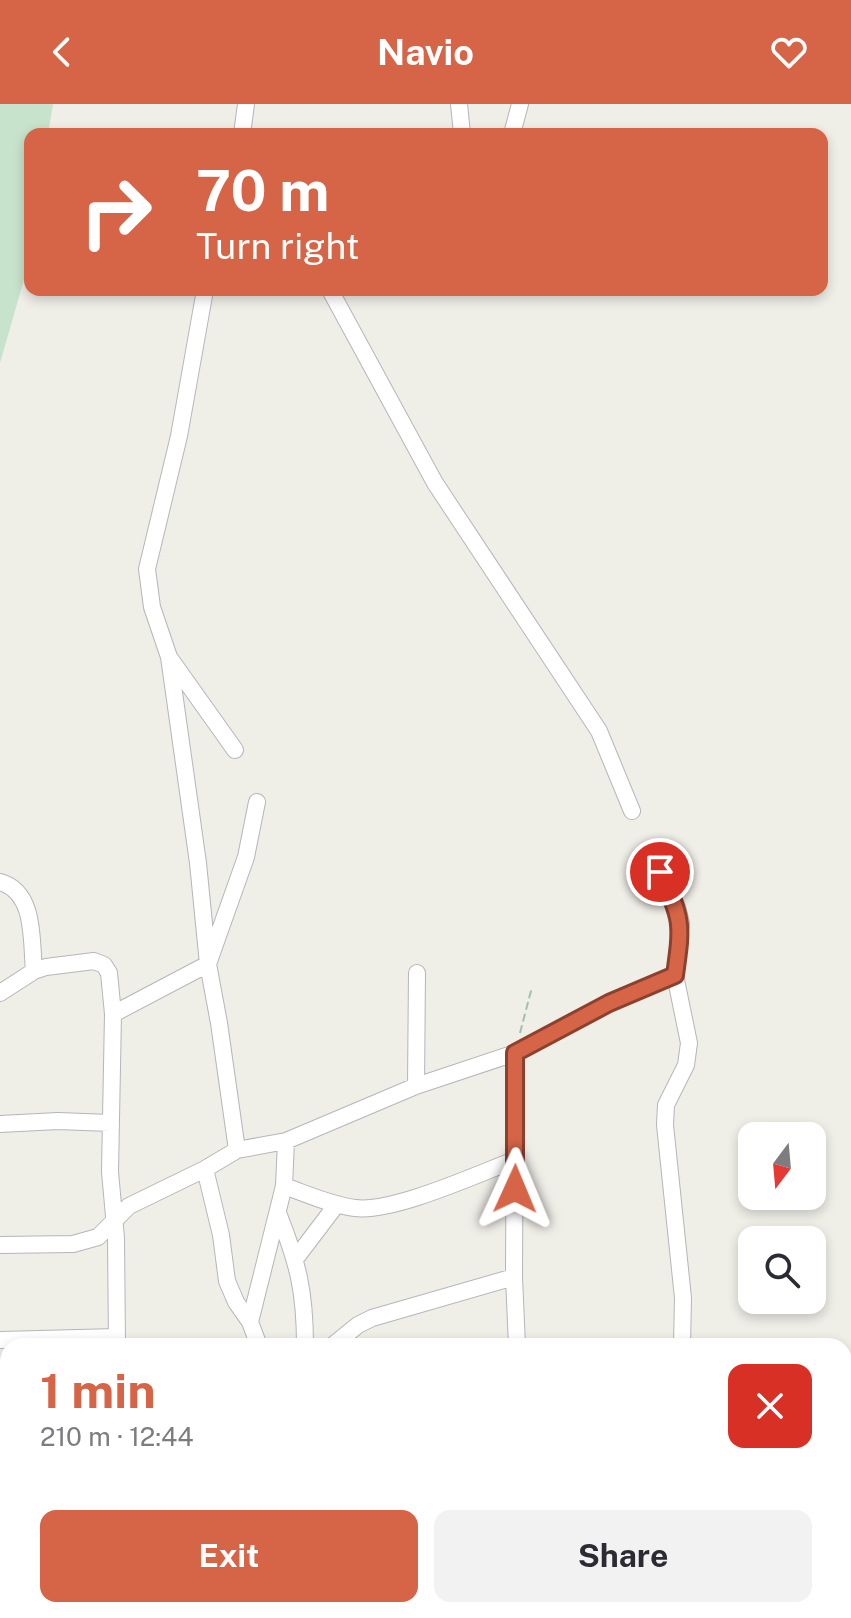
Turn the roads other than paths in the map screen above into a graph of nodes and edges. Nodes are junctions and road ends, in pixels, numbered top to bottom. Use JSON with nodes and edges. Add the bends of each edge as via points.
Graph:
{"nodes":[{"id":1,"x":246,"y":104,"type":"edge"},
{"id":2,"x":459,"y":104,"type":"edge"},
{"id":3,"x":520,"y":104,"type":"edge"},
{"id":4,"x":243,"y":128,"type":"edge"},
{"id":5,"x":461,"y":128,"type":"edge"},
{"id":6,"x":514,"y":128,"type":"edge"},
{"id":7,"x":204,"y":296,"type":"edge"},
{"id":8,"x":333,"y":296,"type":"edge"},
{"id":9,"x":169,"y":657,"type":"junction"},
{"id":10,"x":235,"y":750,"type":"dead end"},
{"id":11,"x":257,"y":802,"type":"dead end"},
{"id":12,"x":632,"y":811,"type":"dead end"},
{"id":13,"x":660,"y":872,"type":"dead end"},
{"id":14,"x":0,"y":882,"type":"edge"},
{"id":15,"x":208,"y":964,"type":"junction"},
{"id":16,"x":34,"y":971,"type":"junction"},
{"id":17,"x":417,"y":973,"type":"dead end"},
{"id":18,"x":675,"y":975,"type":"junction"},
{"id":19,"x":0,"y":993,"type":"edge"},
{"id":20,"x":113,"y":1014,"type":"junction"},
{"id":21,"x":515,"y":1053,"type":"junction"},
{"id":22,"x":416,"y":1086,"type":"junction"},
{"id":23,"x":110,"y":1123,"type":"junction"},
{"id":24,"x":0,"y":1124,"type":"edge"},
{"id":25,"x":286,"y":1141,"type":"junction"},
{"id":26,"x":237,"y":1150,"type":"junction"},
{"id":27,"x":515,"y":1160,"type":"junction"},
{"id":28,"x":205,"y":1169,"type":"junction"},
{"id":29,"x":284,"y":1186,"type":"junction"},
{"id":30,"x":337,"y":1204,"type":"junction"},
{"id":31,"x":278,"y":1213,"type":"junction"},
{"id":32,"x":114,"y":1219,"type":"junction"},
{"id":33,"x":0,"y":1245,"type":"edge"},
{"id":34,"x":296,"y":1258,"type":"junction"},
{"id":35,"x":514,"y":1277,"type":"junction"},
{"id":36,"x":250,"y":1322,"type":"junction"},
{"id":37,"x":117,"y":1338,"type":"edge"},
{"id":38,"x":256,"y":1338,"type":"edge"},
{"id":39,"x":305,"y":1338,"type":"edge"},
{"id":40,"x":342,"y":1338,"type":"edge"},
{"id":41,"x":517,"y":1338,"type":"edge"},
{"id":42,"x":682,"y":1338,"type":"edge"}],
"edges":[{"from":1,"to":4,"type":"street"},
{"from":2,"to":5,"type":"street"},
{"from":3,"to":6,"type":"street"},
{"from":7,"to":9,"type":"street","via":[[179,436],[147,569],[152,607]]},
{"from":8,"to":12,"type":"street","via":[[435,483],[599,731]]},
{"from":9,"to":10,"type":"street"},
{"from":9,"to":15,"type":"street"},
{"from":11,"to":15,"type":"street","via":[[246,857]]},
{"from":13,"to":18,"type":"street","via":[[681,923]]},
{"from":14,"to":16,"type":"street","via":[[11,885],[24,902]]},
{"from":15,"to":20,"type":"street"},
{"from":15,"to":26,"type":"street"},
{"from":16,"to":19,"type":"street"},
{"from":16,"to":20,"type":"street","via":[[100,963],[109,973]]},
{"from":17,"to":22,"type":"street"},
{"from":18,"to":21,"type":"street"},
{"from":18,"to":42,"type":"street","via":[[689,1043],[686,1065],[666,1105],[665,1125],[683,1298]]},
{"from":20,"to":23,"type":"street"},
{"from":21,"to":22,"type":"street"},
{"from":21,"to":27,"type":"street"},
{"from":22,"to":25,"type":"street"},
{"from":23,"to":24,"type":"street"},
{"from":23,"to":32,"type":"street"},
{"from":25,"to":26,"type":"street"},
{"from":25,"to":29,"type":"street"},
{"from":26,"to":28,"type":"street"},
{"from":27,"to":30,"type":"street","via":[[387,1205]]},
{"from":27,"to":35,"type":"street"},
{"from":28,"to":32,"type":"street","via":[[129,1206]]},
{"from":28,"to":36,"type":"street","via":[[227,1281]]},
{"from":29,"to":30,"type":"street"},
{"from":29,"to":31,"type":"street"},
{"from":30,"to":34,"type":"street"},
{"from":31,"to":34,"type":"street"},
{"from":31,"to":36,"type":"street"},
{"from":32,"to":33,"type":"street","via":[[105,1232],[73,1244]]},
{"from":32,"to":37,"type":"street"},
{"from":34,"to":39,"type":"street"},
{"from":35,"to":40,"type":"street","via":[[372,1318]]},
{"from":35,"to":41,"type":"street"},
{"from":36,"to":38,"type":"street"}]}
